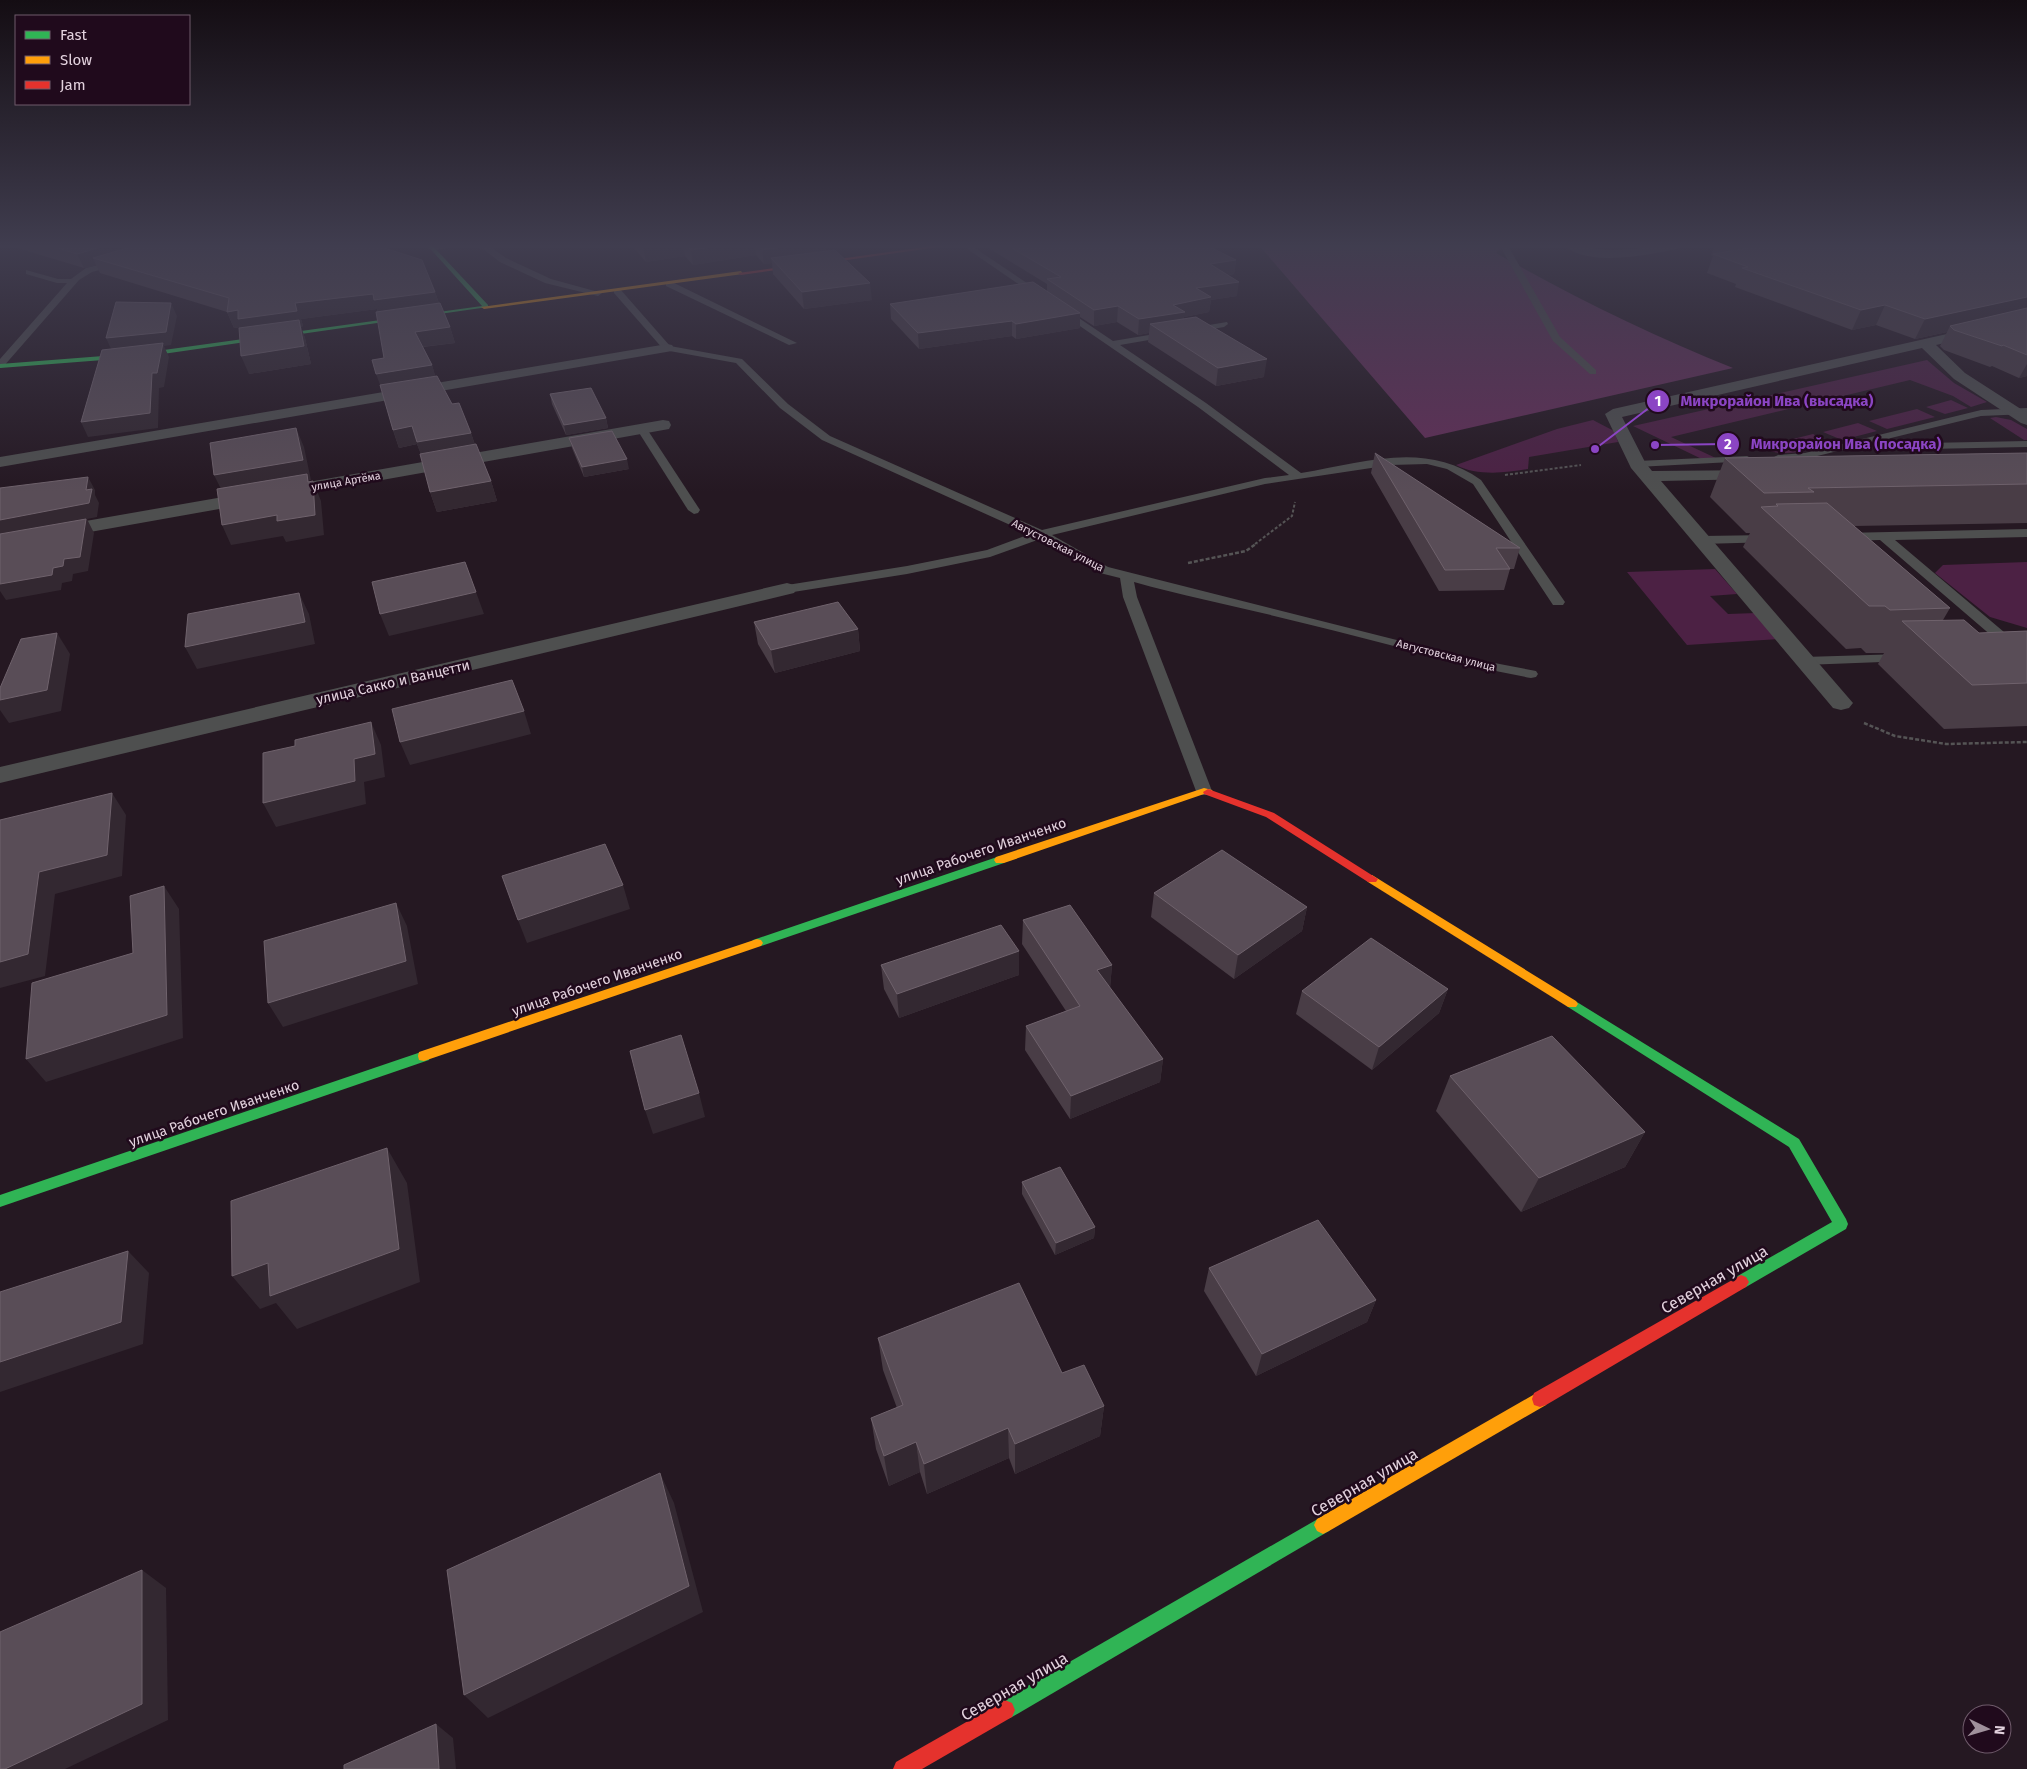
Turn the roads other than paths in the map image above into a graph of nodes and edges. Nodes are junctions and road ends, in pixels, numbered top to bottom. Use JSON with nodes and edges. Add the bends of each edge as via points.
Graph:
{"nodes":[{"id":1,"x":34,"y":327,"type":"edge"},
{"id":2,"x":342,"y":327,"type":"edge"},
{"id":3,"x":648,"y":327,"type":"edge"},
{"id":4,"x":758,"y":327,"type":"edge"},
{"id":5,"x":1086,"y":327,"type":"edge"},
{"id":6,"x":1210,"y":327,"type":"edge"},
{"id":7,"x":1549,"y":327,"type":"edge"},
{"id":8,"x":1998,"y":327,"type":"edge"},
{"id":9,"x":792,"y":343,"type":"dead end"},
{"id":10,"x":1926,"y":343,"type":"junction"},
{"id":11,"x":1112,"y":344,"type":"junction"},
{"id":12,"x":667,"y":348,"type":"junction"},
{"id":13,"x":0,"y":366,"type":"edge"},
{"id":14,"x":1593,"y":372,"type":"dead end"},
{"id":15,"x":2023,"y":414,"type":"edge"},
{"id":16,"x":663,"y":425,"type":"dead end"},
{"id":17,"x":641,"y":428,"type":"junction"},
{"id":18,"x":2027,"y":444,"type":"edge"},
{"id":19,"x":1841,"y":448,"type":"junction"},
{"id":20,"x":0,"y":462,"type":"edge"},
{"id":21,"x":1642,"y":470,"type":"junction"},
{"id":22,"x":1807,"y":472,"type":"edge"},
{"id":23,"x":1300,"y":477,"type":"junction"},
{"id":24,"x":694,"y":510,"type":"dead end"},
{"id":25,"x":2027,"y":533,"type":"edge"},
{"id":26,"x":1041,"y":534,"type":"junction"},
{"id":27,"x":1883,"y":536,"type":"junction"},
{"id":28,"x":1780,"y":539,"type":"edge"},
{"id":29,"x":1702,"y":540,"type":"junction"},
{"id":30,"x":0,"y":542,"type":"edge"},
{"id":31,"x":1852,"y":551,"type":"edge"},
{"id":32,"x":1126,"y":576,"type":"junction"},
{"id":33,"x":787,"y":588,"type":"joint"},
{"id":34,"x":1558,"y":602,"type":"dead end"},
{"id":35,"x":2005,"y":655,"type":"edge"},
{"id":36,"x":1922,"y":657,"type":"edge"},
{"id":37,"x":1804,"y":660,"type":"junction"},
{"id":38,"x":1531,"y":674,"type":"dead end"},
{"id":39,"x":1841,"y":703,"type":"road end"},
{"id":40,"x":0,"y":775,"type":"edge"},
{"id":41,"x":1204,"y":791,"type":"junction"},
{"id":42,"x":0,"y":1201,"type":"edge"},
{"id":43,"x":903,"y":1769,"type":"edge"}],
"edges":[{"from":1,"to":13,"type":"lane"},
{"from":2,"to":13,"type":"street","via":[[142,355]]},
{"from":3,"to":12,"type":"lane"},
{"from":4,"to":9,"type":"lane"},
{"from":5,"to":11,"type":"lane"},
{"from":6,"to":11,"type":"lane"},
{"from":7,"to":14,"type":"lane","via":[[1556,339]]},
{"from":8,"to":10,"type":"street"},
{"from":10,"to":15,"type":"street","via":[[1966,380]]},
{"from":10,"to":21,"type":"street","via":[[1613,414]]},
{"from":11,"to":23,"type":"lane"},
{"from":12,"to":20,"type":"street"},
{"from":12,"to":26,"type":"lane","name":"Августовская улица","via":[[739,361],[784,406],[826,438]]},
{"from":15,"to":19,"type":"lane","via":[[1981,413]]},
{"from":16,"to":17,"type":"street","name":"улица Артёма"},
{"from":17,"to":24,"type":"lane"},
{"from":17,"to":30,"type":"street","name":"улица Артёма"},
{"from":18,"to":19,"type":"lane"},
{"from":19,"to":21,"type":"lane","via":[[1805,456]]},
{"from":21,"to":22,"type":"street"},
{"from":21,"to":29,"type":"street"},
{"from":23,"to":26,"type":"lane","via":[[1265,481]]},
{"from":23,"to":34,"type":"lane","via":[[1419,460],[1442,463],[1461,471],[1477,482]]},
{"from":25,"to":27,"type":"lane"},
{"from":26,"to":32,"type":"lane","name":"Августовская улица","via":[[1104,570]]},
{"from":26,"to":33,"type":"lane","via":[[990,552],[907,570]]},
{"from":27,"to":31,"type":"lane","via":[[1833,538]]},
{"from":27,"to":35,"type":"lane","via":[[2022,655]]},
{"from":28,"to":29,"type":"lane"},
{"from":29,"to":37,"type":"street"},
{"from":32,"to":38,"type":"lane","name":"Августовская улица","via":[[1467,662]]},
{"from":32,"to":41,"type":"lane","via":[[1130,596]]},
{"from":33,"to":40,"type":"street","name":"улица Сакко и Ванцетти"},
{"from":36,"to":37,"type":"lane"},
{"from":37,"to":39,"type":"street"},
{"from":41,"to":42,"type":"street","name":"улица Рабочего Иванченко"},
{"from":41,"to":43,"type":"street","name":"Северная улица","via":[[1270,815],[1794,1143],[1841,1224]]}]}
